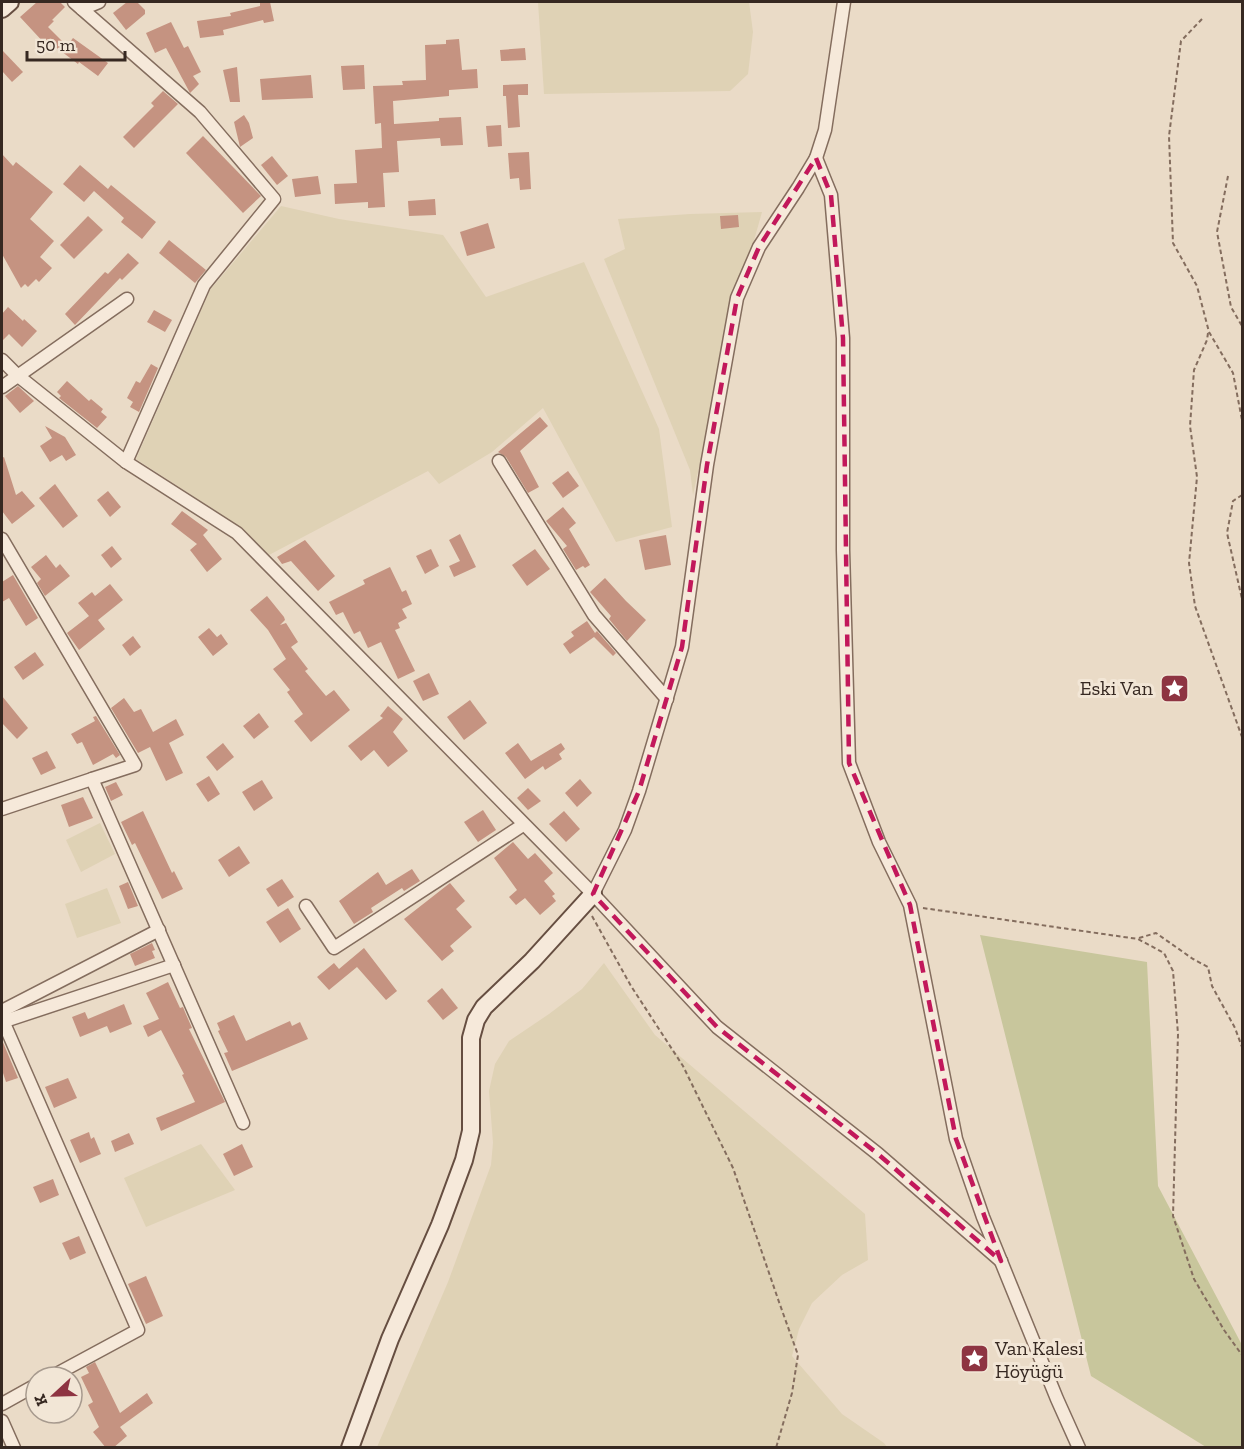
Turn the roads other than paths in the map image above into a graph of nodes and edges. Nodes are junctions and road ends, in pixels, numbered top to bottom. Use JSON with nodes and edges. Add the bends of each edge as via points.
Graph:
{"nodes":[{"id":1,"x":10,"y":2,"type":"edge"},
{"id":2,"x":99,"y":2,"type":"edge"},
{"id":3,"x":844,"y":2,"type":"edge"},
{"id":4,"x":78,"y":5,"type":"edge"},
{"id":5,"x":2,"y":9,"type":"edge"},
{"id":6,"x":816,"y":158,"type":"junction"},
{"id":7,"x":128,"y":299,"type":"dead end"},
{"id":8,"x":2,"y":360,"type":"edge"},
{"id":9,"x":17,"y":375,"type":"junction"},
{"id":10,"x":2,"y":387,"type":"edge"},
{"id":11,"x":499,"y":461,"type":"dead end"},
{"id":12,"x":126,"y":462,"type":"junction"},
{"id":13,"x":2,"y":539,"type":"edge"},
{"id":14,"x":667,"y":699,"type":"junction"},
{"id":15,"x":92,"y":779,"type":"junction"},
{"id":16,"x":2,"y":809,"type":"edge"},
{"id":17,"x":523,"y":825,"type":"junction"},
{"id":18,"x":593,"y":894,"type":"junction"},
{"id":19,"x":306,"y":906,"type":"dead end"},
{"id":20,"x":159,"y":930,"type":"junction"},
{"id":21,"x":174,"y":965,"type":"junction"},
{"id":22,"x":2,"y":1018,"type":"edge"},
{"id":23,"x":243,"y":1123,"type":"dead end"},
{"id":24,"x":1001,"y":1261,"type":"junction"},
{"id":25,"x":73,"y":1365,"type":"edge"},
{"id":26,"x":24,"y":1392,"type":"edge"},
{"id":27,"x":2,"y":1404,"type":"edge"},
{"id":28,"x":2,"y":1421,"type":"edge"},
{"id":29,"x":14,"y":1448,"type":"edge"},
{"id":30,"x":350,"y":1448,"type":"edge"},
{"id":31,"x":1080,"y":1448,"type":"edge"}],
"edges":[{"from":1,"to":5,"type":"street"},
{"from":2,"to":4,"type":"street"},
{"from":3,"to":6,"type":"street","via":[[825,130]]},
{"from":4,"to":12,"type":"street","via":[[200,112],[274,199],[204,285]]},
{"from":6,"to":14,"type":"street","via":[[759,247],[737,298],[707,465],[682,647]]},
{"from":6,"to":24,"type":"street","via":[[831,195],[843,338],[849,764],[879,842],[910,905],[956,1139]]},
{"from":7,"to":9,"type":"street"},
{"from":8,"to":9,"type":"street"},
{"from":9,"to":10,"type":"street"},
{"from":9,"to":12,"type":"street"},
{"from":11,"to":14,"type":"street","via":[[594,615]]},
{"from":12,"to":17,"type":"street","via":[[237,533]]},
{"from":13,"to":15,"type":"street","via":[[135,765]]},
{"from":14,"to":18,"type":"street","via":[[625,830]]},
{"from":15,"to":16,"type":"street"},
{"from":15,"to":20,"type":"street"},
{"from":17,"to":18,"type":"street"},
{"from":17,"to":19,"type":"street","via":[[334,948]]},
{"from":18,"to":24,"type":"street","via":[[717,1027],[878,1154]]},
{"from":18,"to":30,"type":"street","via":[[476,1020],[471,1038],[471,1131],[464,1160]]},
{"from":20,"to":21,"type":"street"},
{"from":20,"to":22,"type":"street"},
{"from":21,"to":22,"type":"street"},
{"from":21,"to":23,"type":"street"},
{"from":22,"to":25,"type":"street","via":[[138,1330]]},
{"from":24,"to":31,"type":"street"},
{"from":26,"to":27,"type":"street"},
{"from":28,"to":29,"type":"street"}]}
